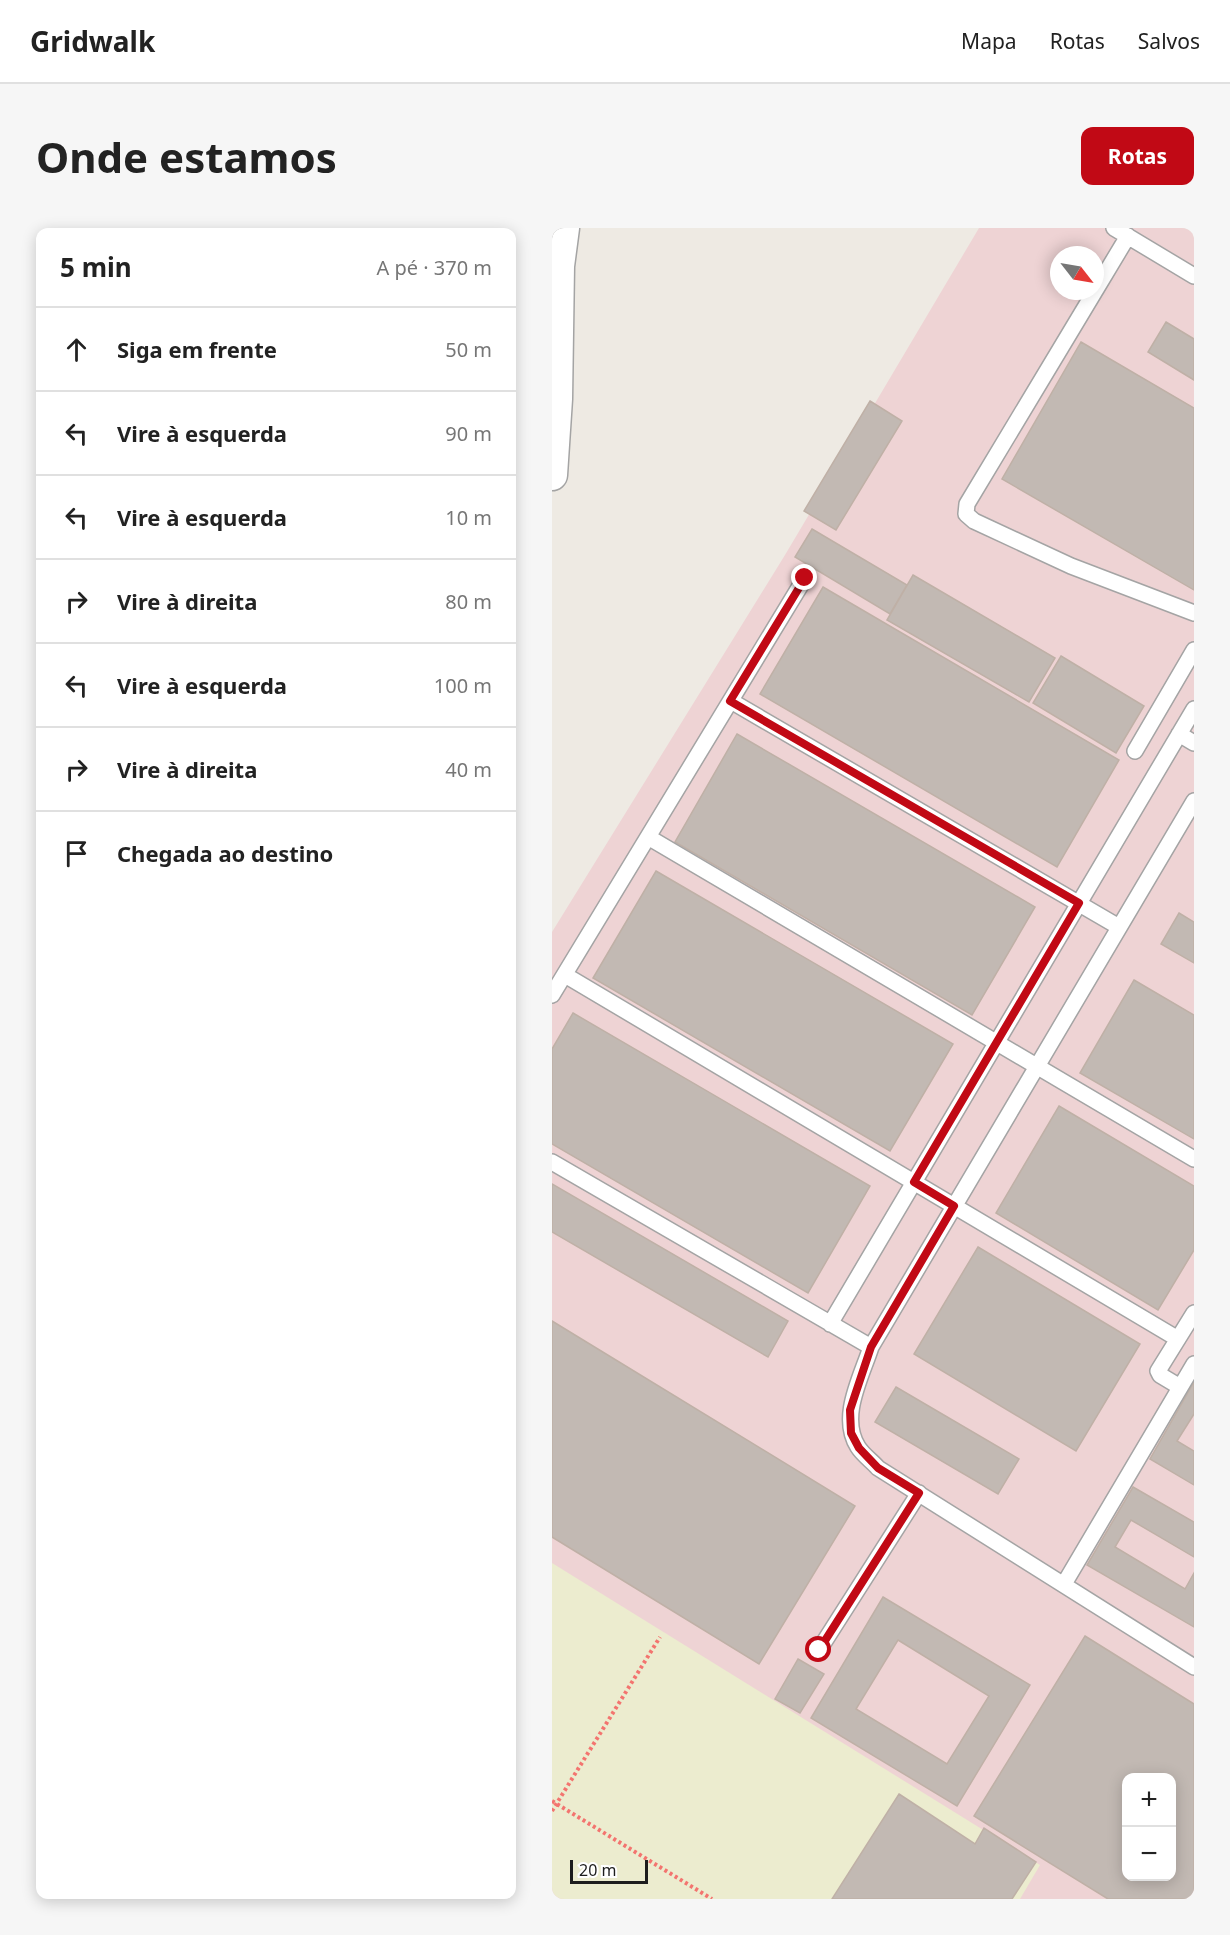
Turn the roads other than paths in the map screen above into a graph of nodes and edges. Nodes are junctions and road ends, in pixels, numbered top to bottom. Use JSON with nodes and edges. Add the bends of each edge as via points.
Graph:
{"nodes":[{"id":1,"x":564,"y":228,"type":"edge"},
{"id":2,"x":1114,"y":228,"type":"edge"},
{"id":3,"x":1128,"y":236,"type":"junction"},
{"id":4,"x":1104,"y":276,"type":"edge"},
{"id":5,"x":1194,"y":276,"type":"edge"},
{"id":6,"x":1090,"y":300,"type":"edge"},
{"id":7,"x":552,"y":475,"type":"edge"},
{"id":8,"x":805,"y":578,"type":"dead end"},
{"id":9,"x":1194,"y":613,"type":"edge"},
{"id":10,"x":1194,"y":650,"type":"edge"},
{"id":11,"x":730,"y":701,"type":"junction"},
{"id":12,"x":1194,"y":709,"type":"edge"},
{"id":13,"x":1179,"y":734,"type":"junction"},
{"id":14,"x":1194,"y":743,"type":"edge"},
{"id":15,"x":1135,"y":751,"type":"dead end"},
{"id":16,"x":1192,"y":811,"type":"edge"},
{"id":17,"x":648,"y":837,"type":"junction"},
{"id":18,"x":1079,"y":903,"type":"junction"},
{"id":19,"x":1119,"y":927,"type":"junction"},
{"id":20,"x":565,"y":975,"type":"junction"},
{"id":21,"x":552,"y":995,"type":"edge"},
{"id":22,"x":997,"y":1042,"type":"junction"},
{"id":23,"x":1037,"y":1066,"type":"junction"},
{"id":24,"x":1194,"y":1159,"type":"edge"},
{"id":25,"x":552,"y":1162,"type":"edge"},
{"id":26,"x":914,"y":1182,"type":"junction"},
{"id":27,"x":954,"y":1206,"type":"junction"},
{"id":28,"x":1194,"y":1312,"type":"edge"},
{"id":29,"x":830,"y":1324,"type":"junction"},
{"id":30,"x":1178,"y":1339,"type":"junction"},
{"id":31,"x":871,"y":1347,"type":"junction"},
{"id":32,"x":1194,"y":1364,"type":"edge"},
{"id":33,"x":1180,"y":1387,"type":"junction"},
{"id":34,"x":919,"y":1493,"type":"junction"},
{"id":35,"x":1064,"y":1584,"type":"junction"},
{"id":36,"x":819,"y":1650,"type":"dead end"},
{"id":37,"x":1194,"y":1667,"type":"edge"}],
"edges":[{"from":1,"to":7,"type":"street","via":[[559,266]]},
{"from":2,"to":3,"type":"lane"},
{"from":3,"to":4,"type":"lane"},
{"from":3,"to":5,"type":"lane"},
{"from":6,"to":9,"type":"lane","via":[[967,504],[966,514],[1047,556]]},
{"from":8,"to":11,"type":"lane"},
{"from":10,"to":15,"type":"lane"},
{"from":11,"to":17,"type":"lane"},
{"from":11,"to":18,"type":"lane"},
{"from":12,"to":13,"type":"lane"},
{"from":13,"to":14,"type":"lane"},
{"from":13,"to":18,"type":"lane"},
{"from":16,"to":19,"type":"lane"},
{"from":17,"to":20,"type":"lane"},
{"from":17,"to":22,"type":"lane"},
{"from":18,"to":19,"type":"lane"},
{"from":18,"to":22,"type":"lane"},
{"from":19,"to":23,"type":"lane"},
{"from":20,"to":21,"type":"lane"},
{"from":20,"to":26,"type":"lane"},
{"from":22,"to":23,"type":"lane"},
{"from":22,"to":26,"type":"lane"},
{"from":23,"to":24,"type":"lane"},
{"from":23,"to":27,"type":"lane"},
{"from":25,"to":29,"type":"lane"},
{"from":26,"to":27,"type":"lane"},
{"from":26,"to":29,"type":"lane"},
{"from":27,"to":30,"type":"lane"},
{"from":27,"to":31,"type":"lane"},
{"from":28,"to":30,"type":"lane"},
{"from":29,"to":31,"type":"lane"},
{"from":30,"to":33,"type":"lane","via":[[1158,1373]]},
{"from":31,"to":34,"type":"lane","via":[[850,1410],[851,1433],[878,1468]]},
{"from":32,"to":33,"type":"lane"},
{"from":33,"to":35,"type":"lane"},
{"from":34,"to":35,"type":"lane"},
{"from":34,"to":36,"type":"lane"},
{"from":35,"to":37,"type":"lane"}]}
